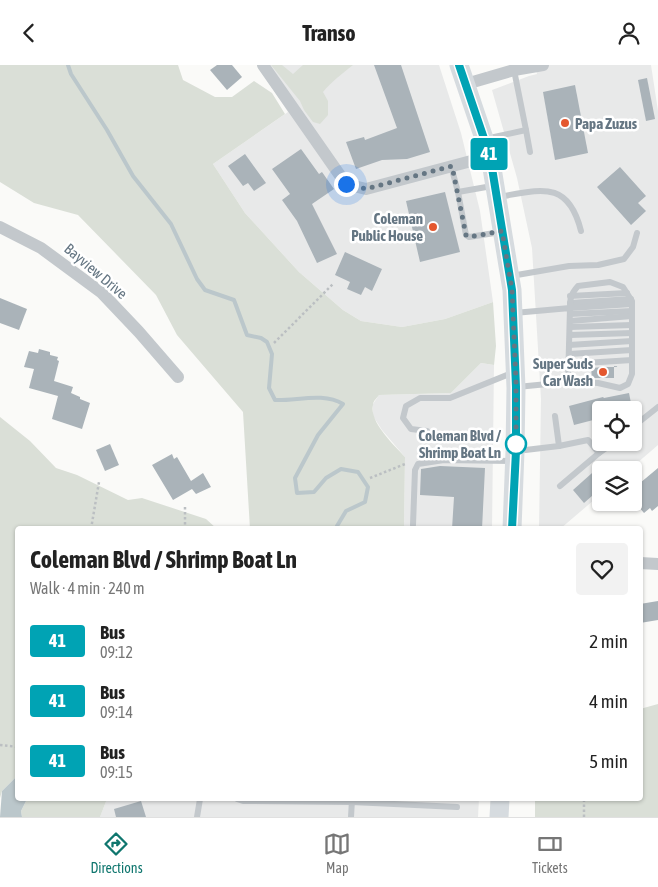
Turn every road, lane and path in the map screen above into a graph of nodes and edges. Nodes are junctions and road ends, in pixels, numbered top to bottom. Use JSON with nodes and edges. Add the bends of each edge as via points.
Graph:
{"nodes":[{"id":1,"x":263,"y":65,"type":"edge"},
{"id":2,"x":459,"y":65,"type":"edge"},
{"id":3,"x":541,"y":65,"type":"edge"},
{"id":4,"x":514,"y":70,"type":"junction"},
{"id":5,"x":466,"y":84,"type":"junction"},
{"id":6,"x":526,"y":130,"type":"junction"},
{"id":7,"x":487,"y":148,"type":"junction"},
{"id":8,"x":530,"y":152,"type":"dead end"},
{"id":9,"x":452,"y":166,"type":"junction"},
{"id":10,"x":458,"y":192,"type":"junction"},
{"id":11,"x":496,"y":192,"type":"junction"},
{"id":12,"x":0,"y":227,"type":"edge"},
{"id":13,"x":502,"y":231,"type":"junction"},
{"id":14,"x":581,"y":231,"type":"dead end"},
{"id":15,"x":637,"y":233,"type":"dead end"},
{"id":16,"x":510,"y":276,"type":"junction"},
{"id":17,"x":334,"y":284,"type":"dead end"},
{"id":18,"x":631,"y":305,"type":"junction"},
{"id":19,"x":570,"y":312,"type":"junction"},
{"id":20,"x":513,"y":313,"type":"junction"},
{"id":21,"x":632,"y":325,"type":"junction"},
{"id":22,"x":632,"y":333,"type":"junction"},
{"id":23,"x":570,"y":335,"type":"junction"},
{"id":24,"x":632,"y":341,"type":"junction"},
{"id":25,"x":274,"y":343,"type":"dead end"},
{"id":26,"x":569,"y":345,"type":"junction"},
{"id":27,"x":632,"y":350,"type":"junction"},
{"id":28,"x":569,"y":354,"type":"junction"},
{"id":29,"x":632,"y":360,"type":"junction"},
{"id":30,"x":569,"y":364,"type":"junction"},
{"id":31,"x":178,"y":377,"type":"dead end"},
{"id":32,"x":516,"y":380,"type":"junction"},
{"id":33,"x":568,"y":383,"type":"junction"},
{"id":34,"x":658,"y":407,"type":"edge"},
{"id":35,"x":555,"y":415,"type":"dead end"},
{"id":36,"x":642,"y":420,"type":"edge"},
{"id":37,"x":427,"y":431,"type":"dead end"},
{"id":38,"x":559,"y":445,"type":"junction"},
{"id":39,"x":602,"y":451,"type":"edge"},
{"id":40,"x":599,"y":453,"type":"junction"},
{"id":41,"x":515,"y":456,"type":"junction"},
{"id":42,"x":405,"y":464,"type":"dead end"},
{"id":43,"x":370,"y":478,"type":"dead end"},
{"id":44,"x":99,"y":482,"type":"dead end"},
{"id":45,"x":560,"y":486,"type":"dead end"},
{"id":46,"x":185,"y":507,"type":"dead end"},
{"id":47,"x":413,"y":525,"type":"dead end"},
{"id":48,"x":92,"y":526,"type":"edge"},
{"id":49,"x":185,"y":526,"type":"edge"},
{"id":50,"x":512,"y":526,"type":"edge"},
{"id":51,"x":643,"y":563,"type":"edge"},
{"id":52,"x":658,"y":563,"type":"edge"},
{"id":53,"x":0,"y":745,"type":"edge"},
{"id":54,"x":15,"y":747,"type":"edge"},
{"id":55,"x":200,"y":801,"type":"edge"},
{"id":56,"x":243,"y":801,"type":"edge"},
{"id":57,"x":352,"y":801,"type":"edge"},
{"id":58,"x":500,"y":801,"type":"edge"},
{"id":59,"x":584,"y":801,"type":"edge"},
{"id":60,"x":457,"y":807,"type":"dead end"},
{"id":61,"x":197,"y":817,"type":"edge"},
{"id":62,"x":351,"y":817,"type":"edge"},
{"id":63,"x":499,"y":817,"type":"edge"},
{"id":64,"x":584,"y":817,"type":"edge"}],
"edges":[{"from":1,"to":9,"type":"street","via":[[346,184],[366,189]]},
{"from":2,"to":5,"type":"main road"},
{"from":3,"to":4,"type":"street"},
{"from":4,"to":5,"type":"street"},
{"from":4,"to":6,"type":"lane"},
{"from":5,"to":7,"type":"main road"},
{"from":6,"to":7,"type":"lane"},
{"from":6,"to":8,"type":"lane"},
{"from":7,"to":9,"type":"street"},
{"from":7,"to":11,"type":"main road"},
{"from":9,"to":10,"type":"lane"},
{"from":10,"to":11,"type":"lane"},
{"from":10,"to":13,"type":"lane","via":[[466,235]]},
{"from":11,"to":13,"type":"main road"},
{"from":11,"to":14,"type":"lane","via":[[541,190],[557,193],[571,205]]},
{"from":12,"to":31,"type":"street","name":"Bayview Drive","via":[[41,248],[102,293]]},
{"from":13,"to":16,"type":"main road"},
{"from":15,"to":16,"type":"lane","via":[[633,247],[624,259]]},
{"from":16,"to":20,"type":"main road"},
{"from":17,"to":25,"type":"path"},
{"from":18,"to":19,"type":"lane"},
{"from":18,"to":19,"type":"lane"},
{"from":18,"to":19,"type":"lane"},
{"from":18,"to":19,"type":"lane","via":[[623,287],[610,282],[578,286]]},
{"from":18,"to":21,"type":"lane"},
{"from":19,"to":20,"type":"lane"},
{"from":19,"to":21,"type":"lane"},
{"from":19,"to":23,"type":"lane"},
{"from":20,"to":32,"type":"main road"},
{"from":21,"to":22,"type":"lane"},
{"from":22,"to":23,"type":"lane"},
{"from":22,"to":24,"type":"lane"},
{"from":23,"to":26,"type":"lane"},
{"from":24,"to":26,"type":"lane"},
{"from":24,"to":27,"type":"lane"},
{"from":26,"to":28,"type":"lane"},
{"from":27,"to":28,"type":"lane"},
{"from":27,"to":29,"type":"lane"},
{"from":28,"to":30,"type":"lane"},
{"from":29,"to":30,"type":"lane"},
{"from":29,"to":33,"type":"lane","via":[[628,384],[620,389],[598,383]]},
{"from":30,"to":33,"type":"lane"},
{"from":32,"to":33,"type":"lane"},
{"from":32,"to":37,"type":"lane","via":[[450,398],[420,398],[406,406],[403,418],[411,429]]},
{"from":32,"to":41,"type":"main road"},
{"from":34,"to":36,"type":"lane"},
{"from":35,"to":38,"type":"lane"},
{"from":38,"to":40,"type":"lane","via":[[588,440]]},
{"from":38,"to":41,"type":"lane"},
{"from":39,"to":40,"type":"lane"},
{"from":40,"to":45,"type":"lane"},
{"from":41,"to":47,"type":"lane","via":[[418,464]]},
{"from":41,"to":50,"type":"main road"},
{"from":42,"to":43,"type":"path"},
{"from":44,"to":48,"type":"path"},
{"from":46,"to":49,"type":"path"},
{"from":51,"to":52,"type":"street"},
{"from":53,"to":54,"type":"path"},
{"from":55,"to":61,"type":"lane"},
{"from":56,"to":57,"type":"lane"},
{"from":57,"to":60,"type":"lane"},
{"from":57,"to":62,"type":"lane"},
{"from":58,"to":63,"type":"main road"},
{"from":59,"to":64,"type":"path"}]}
